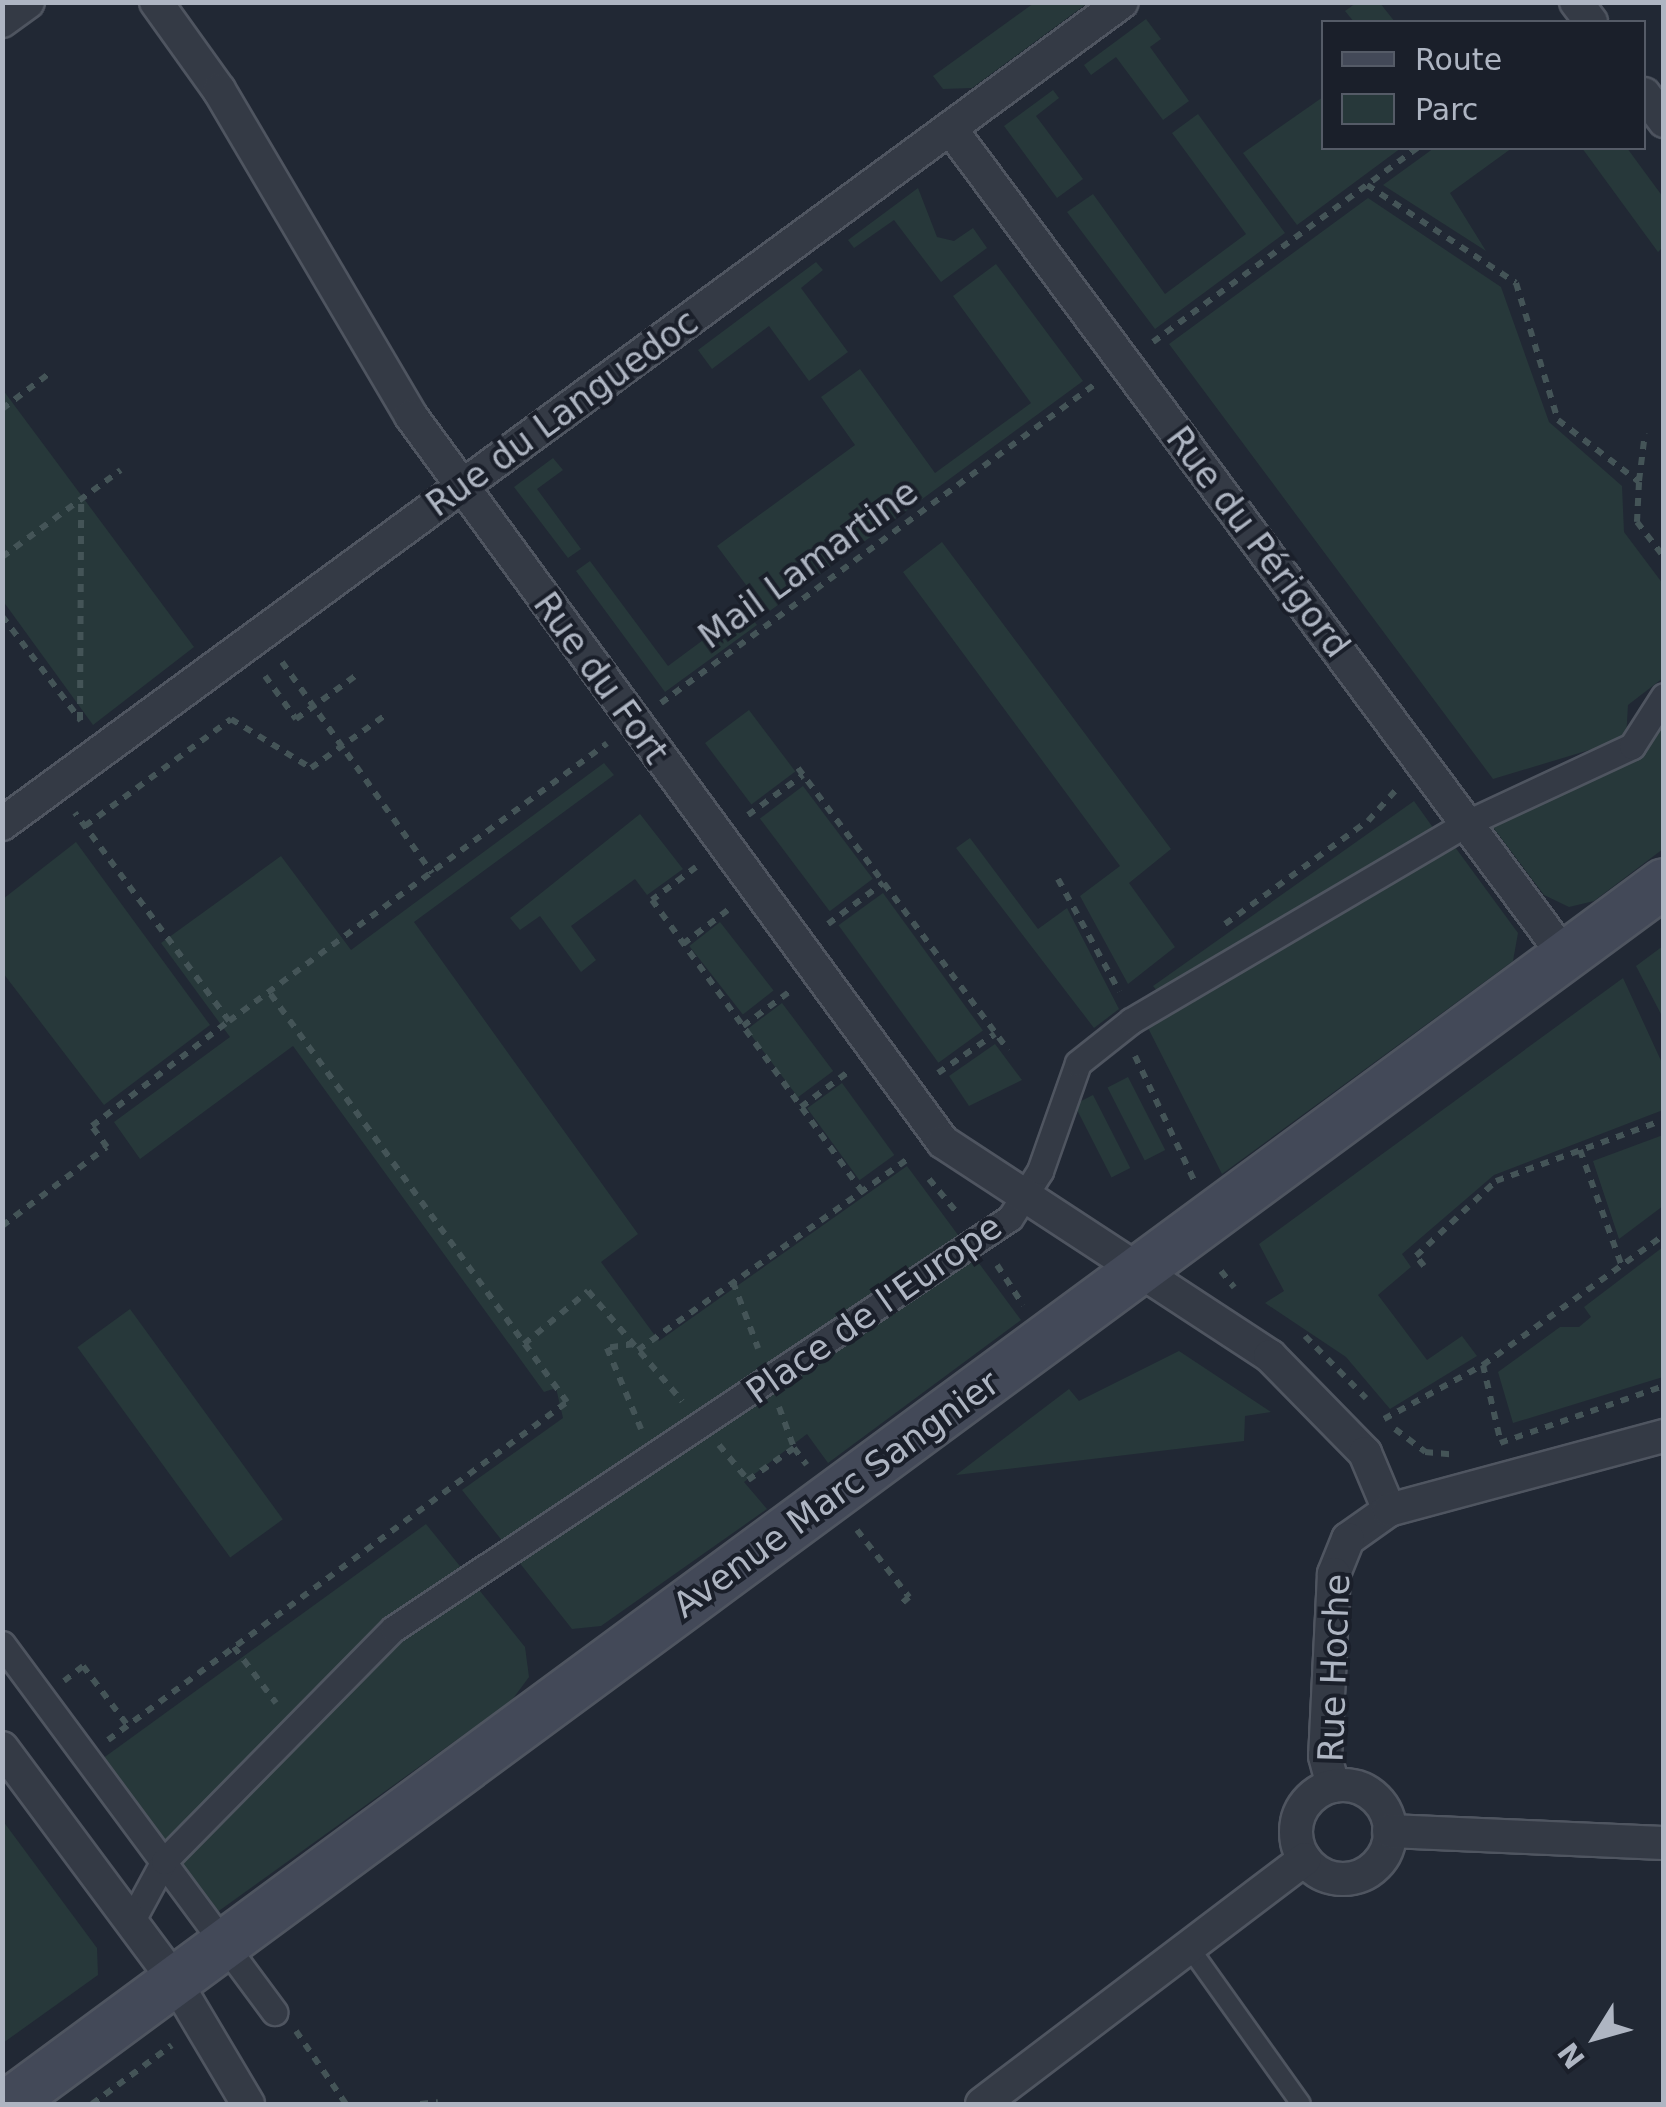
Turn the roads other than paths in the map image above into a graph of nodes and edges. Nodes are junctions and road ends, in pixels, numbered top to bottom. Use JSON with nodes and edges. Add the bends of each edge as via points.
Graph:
{"nodes":[{"id":1,"x":28,"y":2,"type":"edge"},
{"id":2,"x":156,"y":2,"type":"edge"},
{"id":3,"x":1122,"y":2,"type":"edge"},
{"id":4,"x":2,"y":22,"type":"edge"},
{"id":5,"x":1646,"y":97,"type":"edge"},
{"id":6,"x":1664,"y":121,"type":"edge"},
{"id":7,"x":950,"y":128,"type":"junction"},
{"id":8,"x":461,"y":487,"type":"junction"},
{"id":9,"x":1664,"y":696,"type":"edge"},
{"id":10,"x":1467,"y":823,"type":"junction"},
{"id":11,"x":2,"y":824,"type":"edge"},
{"id":12,"x":1664,"y":883,"type":"edge"},
{"id":13,"x":1565,"y":956,"type":"junction"},
{"id":14,"x":1021,"y":1198,"type":"junction"},
{"id":15,"x":1138,"y":1270,"type":"junction"},
{"id":16,"x":1664,"y":1436,"type":"edge"},
{"id":17,"x":1389,"y":1510,"type":"junction"},
{"id":18,"x":2,"y":1644,"type":"edge"},
{"id":19,"x":2,"y":1748,"type":"edge"},
{"id":20,"x":1333,"y":1786,"type":"junction"},
{"id":21,"x":1390,"y":1832,"type":"junction"},
{"id":22,"x":1664,"y":1843,"type":"edge"},
{"id":23,"x":1305,"y":1860,"type":"junction"},
{"id":24,"x":164,"y":1861,"type":"junction"},
{"id":25,"x":131,"y":1922,"type":"junction"},
{"id":26,"x":226,"y":1943,"type":"junction"},
{"id":27,"x":1187,"y":1944,"type":"junction"},
{"id":28,"x":175,"y":1981,"type":"junction"},
{"id":29,"x":274,"y":2012,"type":"dead end"},
{"id":30,"x":8,"y":2104,"type":"edge"},
{"id":31,"x":248,"y":2104,"type":"edge"},
{"id":32,"x":982,"y":2104,"type":"edge"},
{"id":33,"x":1301,"y":2104,"type":"edge"}],
"edges":[{"from":1,"to":4,"type":"street"},
{"from":2,"to":8,"type":"street","name":"Rue du Fort"},
{"from":3,"to":7,"type":"street","name":"Rue du Languedoc"},
{"from":5,"to":6,"type":"street"},
{"from":7,"to":8,"type":"street","name":"Rue du Languedoc"},
{"from":7,"to":10,"type":"street","name":"Rue du Périgord"},
{"from":8,"to":11,"type":"street","name":"Rue du Languedoc"},
{"from":8,"to":14,"type":"street","name":"Rue du Fort","via":[[943,1142]]},
{"from":9,"to":10,"type":"street","name":"Place de l'Europe","via":[[1632,746]]},
{"from":10,"to":13,"type":"street","name":"Rue du Périgord"},
{"from":10,"to":14,"type":"street","name":"Place de l'Europe","via":[[1127,1010],[1078,1062]]},
{"from":12,"to":13,"type":"main road","name":"Avenue Marc Sangnier"},
{"from":13,"to":15,"type":"main road","name":"Avenue Marc Sangnier"},
{"from":14,"to":15,"type":"street","name":"Rue du Fort"},
{"from":14,"to":24,"type":"street","name":"Place de l'Europe","via":[[979,1239],[393,1629]]},
{"from":15,"to":17,"type":"street","via":[[1313,1392],[1364,1453]]},
{"from":15,"to":26,"type":"main road","name":"Avenue Marc Sangnier"},
{"from":16,"to":17,"type":"street"},
{"from":17,"to":20,"type":"street","name":"Rue Hoche","via":[[1348,1540],[1334,1574],[1324,1756]]},
{"from":18,"to":24,"type":"street"},
{"from":19,"to":25,"type":"street"},
{"from":20,"to":21,"type":"street","via":[[1372,1796]]},
{"from":20,"to":23,"type":"street","via":[[1299,1815]]},
{"from":21,"to":22,"type":"street"},
{"from":21,"to":23,"type":"street","via":[[1382,1857],[1362,1874],[1326,1876]]},
{"from":23,"to":27,"type":"street"},
{"from":24,"to":25,"type":"street","name":"Place de l'Europe"},
{"from":24,"to":26,"type":"street"},
{"from":25,"to":28,"type":"street"},
{"from":26,"to":28,"type":"main road","name":"Avenue Marc Sangnier"},
{"from":26,"to":29,"type":"street"},
{"from":27,"to":32,"type":"street"},
{"from":27,"to":33,"type":"lane"},
{"from":28,"to":30,"type":"main road","name":"Avenue Marc Sangnier"},
{"from":28,"to":31,"type":"street"}]}
